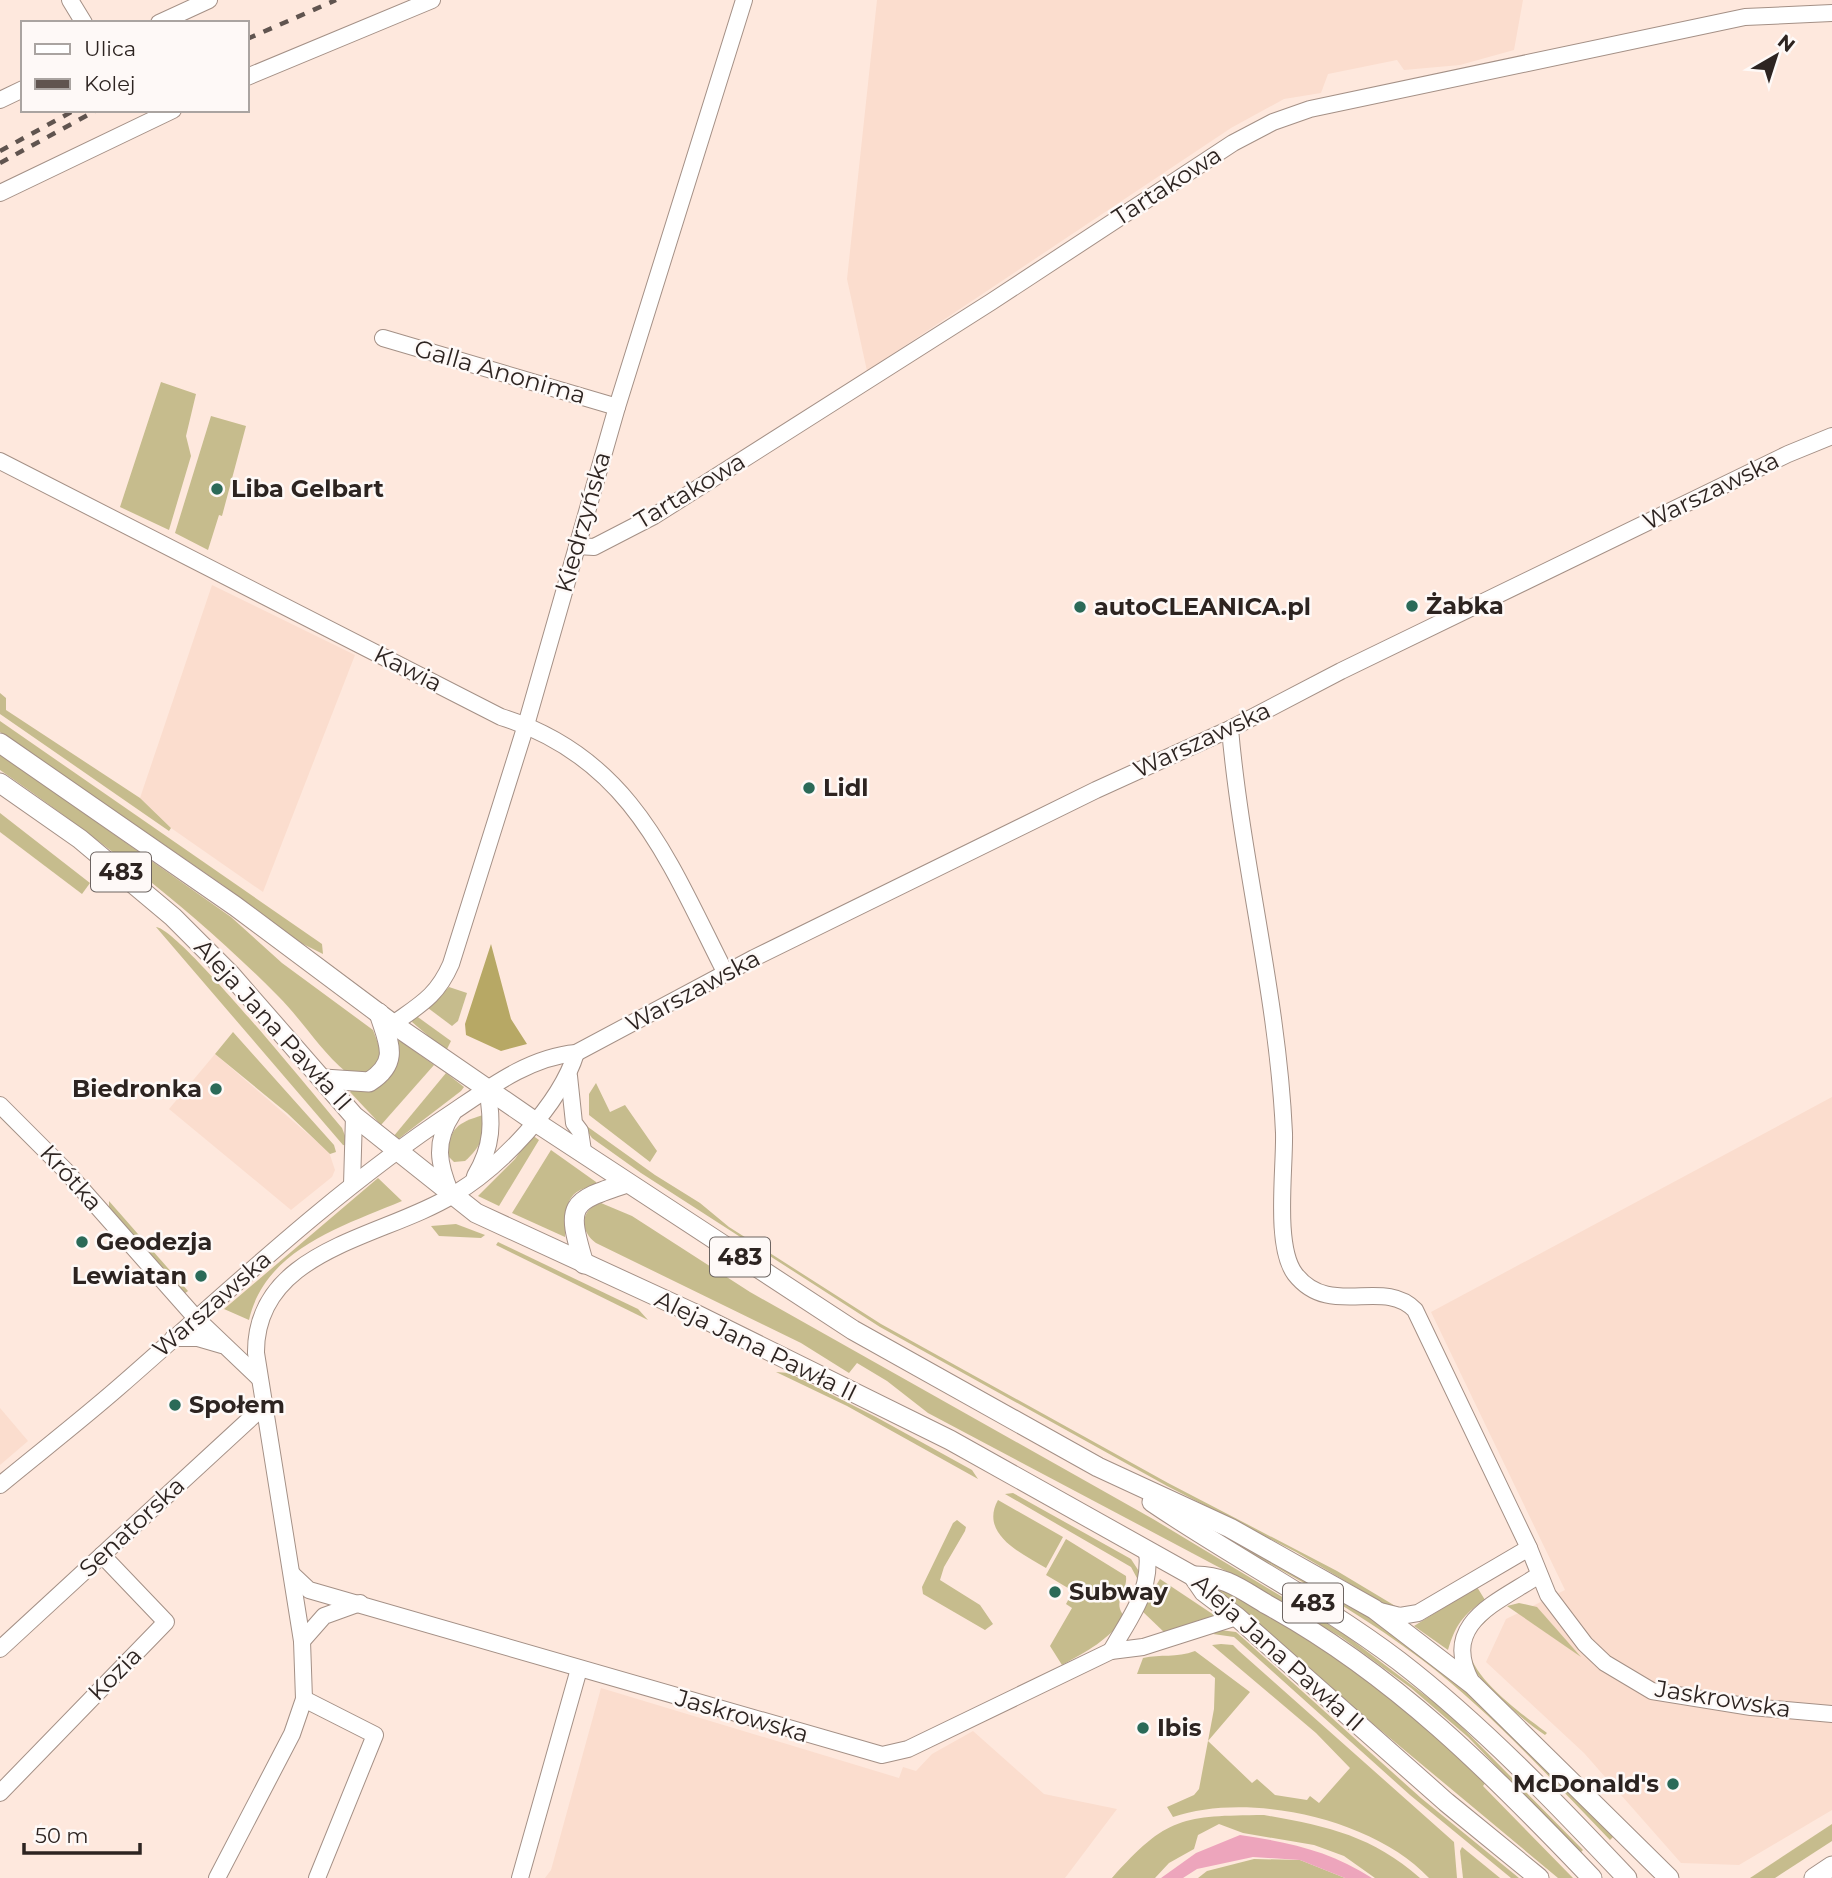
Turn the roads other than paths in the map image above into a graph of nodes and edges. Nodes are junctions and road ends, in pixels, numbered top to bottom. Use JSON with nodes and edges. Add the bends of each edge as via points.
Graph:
{"nodes":[{"id":1,"x":70,"y":0,"type":"edge"},
{"id":2,"x":209,"y":0,"type":"edge"},
{"id":3,"x":432,"y":0,"type":"edge"},
{"id":4,"x":744,"y":0,"type":"edge"},
{"id":5,"x":1832,"y":13,"type":"edge"},
{"id":6,"x":83,"y":21,"type":"edge"},
{"id":7,"x":163,"y":21,"type":"edge"},
{"id":8,"x":248,"y":77,"type":"edge"},
{"id":9,"x":21,"y":90,"type":"edge"},
{"id":10,"x":0,"y":100,"type":"edge"},
{"id":11,"x":169,"y":112,"type":"edge"},
{"id":12,"x":0,"y":192,"type":"edge"},
{"id":13,"x":383,"y":338,"type":"dead end"},
{"id":14,"x":617,"y":407,"type":"junction"},
{"id":15,"x":1832,"y":436,"type":"edge"},
{"id":16,"x":0,"y":461,"type":"edge"},
{"id":17,"x":577,"y":546,"type":"junction"},
{"id":18,"x":526,"y":725,"type":"junction"},
{"id":19,"x":1230,"y":729,"type":"junction"},
{"id":20,"x":0,"y":743,"type":"edge"},
{"id":21,"x":0,"y":783,"type":"edge"},
{"id":22,"x":726,"y":972,"type":"junction"},
{"id":23,"x":386,"y":1018,"type":"junction"},
{"id":24,"x":576,"y":1053,"type":"junction"},
{"id":25,"x":569,"y":1076,"type":"junction"},
{"id":26,"x":324,"y":1079,"type":"junction"},
{"id":27,"x":487,"y":1088,"type":"junction"},
{"id":28,"x":0,"y":1105,"type":"edge"},
{"id":29,"x":454,"y":1111,"type":"junction"},
{"id":30,"x":354,"y":1116,"type":"junction"},
{"id":31,"x":534,"y":1121,"type":"junction"},
{"id":32,"x":395,"y":1150,"type":"junction"},
{"id":33,"x":583,"y":1151,"type":"junction"},
{"id":34,"x":471,"y":1182,"type":"junction"},
{"id":35,"x":627,"y":1183,"type":"junction"},
{"id":36,"x":352,"y":1185,"type":"junction"},
{"id":37,"x":452,"y":1196,"type":"junction"},
{"id":38,"x":584,"y":1264,"type":"junction"},
{"id":39,"x":195,"y":1317,"type":"junction"},
{"id":40,"x":173,"y":1338,"type":"junction"},
{"id":41,"x":226,"y":1346,"type":"junction"},
{"id":42,"x":259,"y":1378,"type":"junction"},
{"id":43,"x":265,"y":1405,"type":"junction"},
{"id":44,"x":1098,"y":1467,"type":"junction"},
{"id":45,"x":0,"y":1485,"type":"edge"},
{"id":46,"x":1529,"y":1548,"type":"junction"},
{"id":47,"x":1147,"y":1549,"type":"junction"},
{"id":48,"x":102,"y":1555,"type":"junction"},
{"id":49,"x":292,"y":1574,"type":"junction"},
{"id":50,"x":1539,"y":1575,"type":"junction"},
{"id":51,"x":1194,"y":1576,"type":"junction"},
{"id":52,"x":360,"y":1603,"type":"junction"},
{"id":53,"x":1374,"y":1609,"type":"junction"},
{"id":54,"x":1237,"y":1617,"type":"junction"},
{"id":55,"x":303,"y":1641,"type":"junction"},
{"id":56,"x":0,"y":1649,"type":"edge"},
{"id":57,"x":1111,"y":1651,"type":"junction"},
{"id":58,"x":579,"y":1669,"type":"junction"},
{"id":59,"x":1473,"y":1685,"type":"junction"},
{"id":60,"x":304,"y":1699,"type":"junction"},
{"id":61,"x":1832,"y":1714,"type":"edge"},
{"id":62,"x":0,"y":1793,"type":"edge"},
{"id":63,"x":1645,"y":1858,"type":"junction"},
{"id":64,"x":1832,"y":1866,"type":"edge"},
{"id":65,"x":217,"y":1878,"type":"edge"},
{"id":66,"x":317,"y":1878,"type":"edge"},
{"id":67,"x":520,"y":1878,"type":"edge"},
{"id":68,"x":1539,"y":1878,"type":"edge"},
{"id":69,"x":1592,"y":1878,"type":"edge"},
{"id":70,"x":1627,"y":1878,"type":"edge"},
{"id":71,"x":1653,"y":1878,"type":"edge"},
{"id":72,"x":1669,"y":1878,"type":"edge"},
{"id":73,"x":1814,"y":1878,"type":"edge"}],
"edges":[{"from":1,"to":6,"type":"street"},
{"from":2,"to":7,"type":"street"},
{"from":3,"to":8,"type":"street"},
{"from":4,"to":14,"type":"street","name":"Kiedrzyńska"},
{"from":5,"to":17,"type":"street","name":"Tartakowa","via":[[1745,17],[1310,108],[1273,122],[1233,143],[654,516],[594,547]]},
{"from":9,"to":10,"type":"street"},
{"from":11,"to":12,"type":"street"},
{"from":13,"to":14,"type":"street","name":"Galla Anonima"},
{"from":14,"to":17,"type":"street","name":"Kiedrzyńska"},
{"from":15,"to":19,"type":"street","name":"Warszawska","via":[[1341,671]]},
{"from":16,"to":18,"type":"street","name":"Kawia","via":[[501,718]]},
{"from":17,"to":18,"type":"street","name":"Kiedrzyńska"},
{"from":18,"to":22,"type":"street","name":"Kawia","via":[[579,755],[636,809],[664,850]]},
{"from":18,"to":23,"type":"street","name":"Kiedrzyńska","via":[[441,986],[428,1000]]},
{"from":19,"to":22,"type":"street","name":"Warszawska"},
{"from":19,"to":46,"type":"street","name":"Jaskrowska","via":[[1282,1097],[1288,1263],[1307,1287],[1322,1295],[1400,1298],[1415,1310]]},
{"from":20,"to":23,"type":"main road","name":"Aleja Jana Pawła II","number":"483","via":[[235,906]]},
{"from":21,"to":26,"type":"main road","name":"Aleja Jana Pawła II","number":"483","via":[[80,839],[173,917]]},
{"from":22,"to":24,"type":"street","name":"Warszawska"},
{"from":23,"to":26,"type":"main road","via":[[390,1048],[383,1072],[369,1082]]},
{"from":23,"to":27,"type":"main road","name":"Aleja Jana Pawła II","number":"483"},
{"from":24,"to":25,"type":"street","name":"Warszawska"},
{"from":24,"to":27,"type":"street","name":"Warszawska","via":[[555,1055]]},
{"from":25,"to":31,"type":"street","name":"Warszawska"},
{"from":25,"to":33,"type":"street","name":"Warszawska","via":[[574,1123]]},
{"from":26,"to":30,"type":"main road","name":"Aleja Jana Pawła II","number":"483"},
{"from":27,"to":29,"type":"street","name":"Warszawska"},
{"from":27,"to":31,"type":"main road","name":"Aleja Jana Pawła II","number":"483"},
{"from":27,"to":34,"type":"street","via":[[490,1144]]},
{"from":28,"to":39,"type":"street","name":"Krótka","via":[[65,1170]]},
{"from":29,"to":32,"type":"street","name":"Warszawska"},
{"from":29,"to":37,"type":"street","via":[[443,1129],[438,1152]]},
{"from":30,"to":32,"type":"main road","name":"Aleja Jana Pawła II","number":"483"},
{"from":30,"to":36,"type":"street"},
{"from":31,"to":33,"type":"main road","name":"Aleja Jana Pawła II","number":"483"},
{"from":31,"to":34,"type":"street","name":"Warszawska","via":[[510,1150]]},
{"from":32,"to":36,"type":"street","name":"Warszawska"},
{"from":32,"to":37,"type":"main road","name":"Aleja Jana Pawła II","number":"483"},
{"from":33,"to":35,"type":"main road","name":"Aleja Jana Pawła II","number":"483"},
{"from":34,"to":37,"type":"street","name":"Warszawska"},
{"from":35,"to":38,"type":"main road","via":[[590,1195],[575,1210],[573,1227]]},
{"from":35,"to":44,"type":"main road","name":"Aleja Jana Pawła II","number":"483","via":[[853,1330]]},
{"from":36,"to":39,"type":"street","name":"Warszawska"},
{"from":37,"to":38,"type":"main road","name":"Aleja Jana Pawła II","number":"483","via":[[476,1213]]},
{"from":37,"to":42,"type":"street","name":"Warszawska","via":[[317,1257],[290,1274],[268,1298],[256,1340]]},
{"from":38,"to":47,"type":"main road","name":"Aleja Jana Pawła II","number":"483","via":[[950,1440]]},
{"from":39,"to":40,"type":"street","name":"Warszawska"},
{"from":39,"to":41,"type":"street","name":"Krótka"},
{"from":40,"to":41,"type":"street","via":[[198,1338]]},
{"from":40,"to":45,"type":"street","name":"Warszawska"},
{"from":41,"to":42,"type":"street","name":"Krótka"},
{"from":42,"to":43,"type":"street"},
{"from":43,"to":48,"type":"street","name":"Senatorska"},
{"from":43,"to":49,"type":"street"},
{"from":44,"to":53,"type":"main road","name":"Aleja Jana Pawła II","number":"483","via":[[1230,1528]]},
{"from":44,"to":70,"type":"main road","name":"Aleja Jana Pawła II","number":"483","via":[[1368,1639],[1443,1697]]},
{"from":46,"to":50,"type":"street","name":"Jaskrowska"},
{"from":46,"to":53,"type":"street","via":[[1418,1613],[1400,1616]]},
{"from":47,"to":51,"type":"main road","name":"Aleja Jana Pawła II","number":"483"},
{"from":47,"to":57,"type":"street","via":[[1146,1586]]},
{"from":48,"to":56,"type":"street","name":"Senatorska"},
{"from":48,"to":62,"type":"street","name":"Kozia","via":[[166,1622]]},
{"from":49,"to":52,"type":"street","name":"Jaskrowska","via":[[309,1590]]},
{"from":49,"to":55,"type":"street"},
{"from":50,"to":59,"type":"street","via":[[1467,1627],[1461,1659]]},
{"from":50,"to":61,"type":"street","name":"Jaskrowska","via":[[1548,1595],[1585,1644],[1605,1663],[1652,1691]]},
{"from":51,"to":54,"type":"main road","name":"Aleja Jana Pawła II","number":"483","via":[[1204,1592]]},
{"from":51,"to":69,"type":"main road","via":[[1214,1575],[1318,1634],[1435,1720]]},
{"from":52,"to":55,"type":"street","via":[[324,1616]]},
{"from":52,"to":58,"type":"street","name":"Jaskrowska"},
{"from":53,"to":59,"type":"main road","name":"Aleja Jana Pawła II","number":"483"},
{"from":54,"to":57,"type":"street","name":"Jaskrowska","via":[[1143,1647]]},
{"from":54,"to":68,"type":"main road","name":"Aleja Jana Pawła II","number":"483"},
{"from":55,"to":60,"type":"street"},
{"from":57,"to":58,"type":"street","name":"Jaskrowska","via":[[908,1749],[882,1755]]},
{"from":58,"to":67,"type":"street"},
{"from":59,"to":63,"type":"main road","name":"Aleja Jana Pawła II","number":"483","via":[[1549,1756]]},
{"from":60,"to":65,"type":"street","via":[[292,1734]]},
{"from":60,"to":66,"type":"street","via":[[375,1735]]},
{"from":63,"to":71,"type":"main road"},
{"from":63,"to":72,"type":"main road"},
{"from":64,"to":73,"type":"main road"}]}
